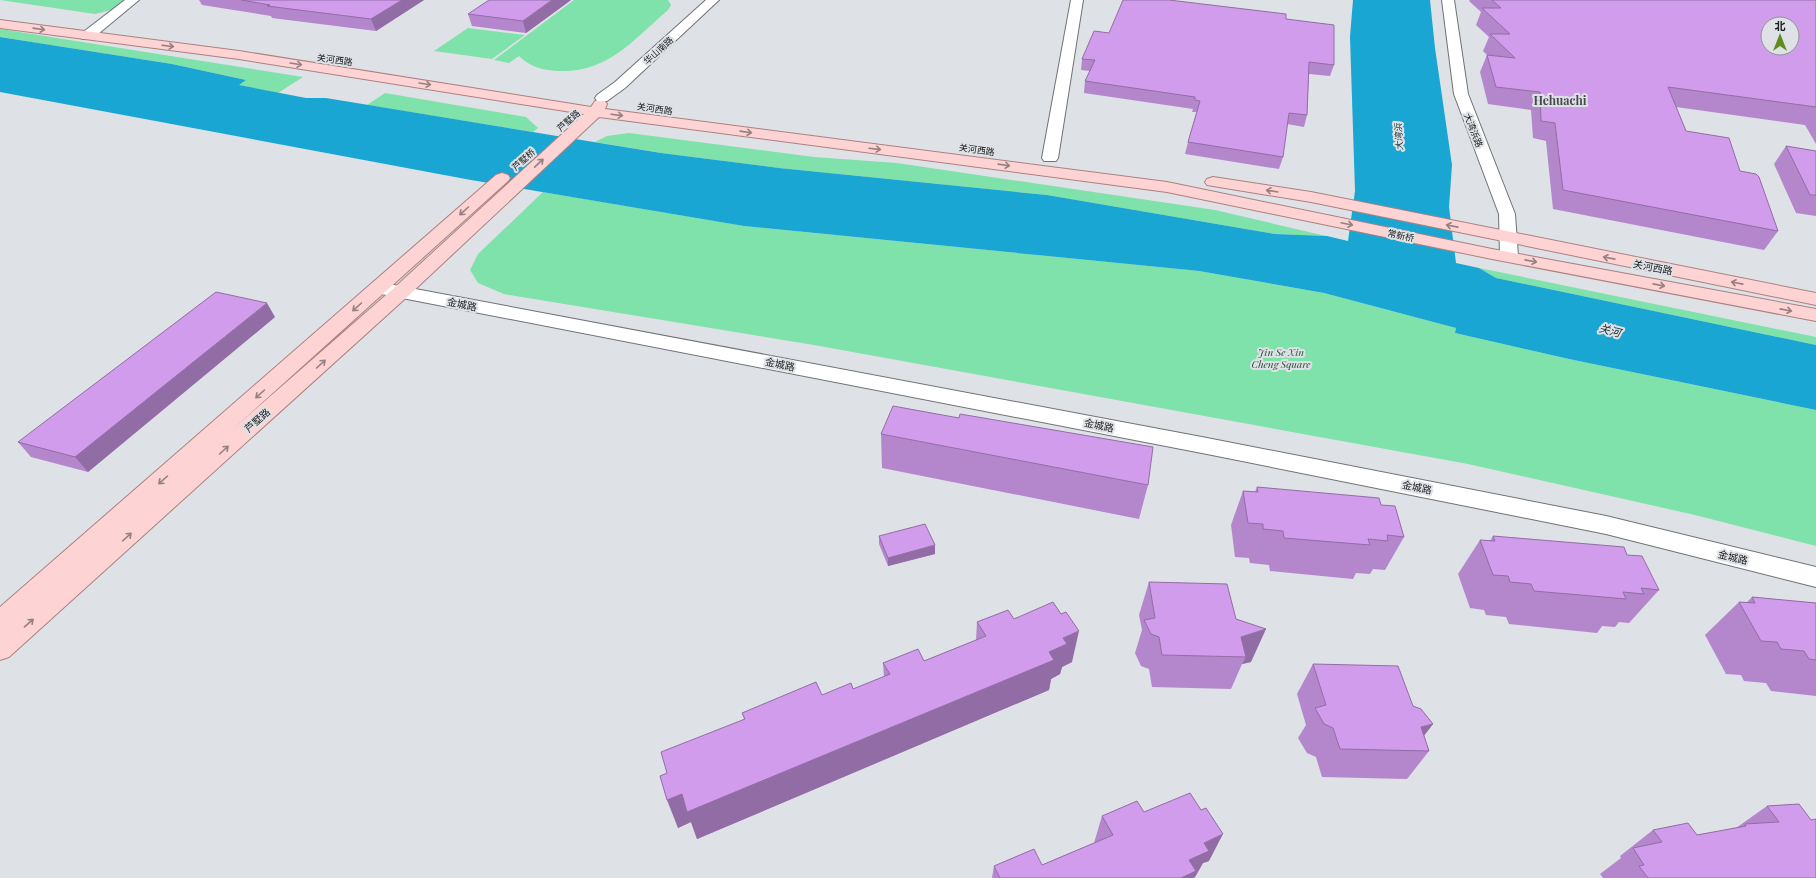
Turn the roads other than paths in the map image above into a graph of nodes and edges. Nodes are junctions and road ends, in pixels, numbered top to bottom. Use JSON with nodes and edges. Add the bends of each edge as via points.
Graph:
{"nodes":[{"id":1,"x":133,"y":0,"type":"edge"},
{"id":2,"x":713,"y":0,"type":"edge"},
{"id":3,"x":1077,"y":0,"type":"edge"},
{"id":4,"x":1448,"y":0,"type":"edge"},
{"id":5,"x":0,"y":14,"type":"edge"},
{"id":6,"x":0,"y":24,"type":"edge"},
{"id":7,"x":92,"y":31,"type":"junction"},
{"id":8,"x":553,"y":91,"type":"dead end"},
{"id":9,"x":595,"y":97,"type":"junction"},
{"id":10,"x":578,"y":110,"type":"junction"},
{"id":11,"x":596,"y":112,"type":"junction"},
{"id":12,"x":552,"y":134,"type":"joint"},
{"id":13,"x":568,"y":136,"type":"joint"},
{"id":14,"x":1050,"y":158,"type":"junction"},
{"id":15,"x":502,"y":187,"type":"junction"},
{"id":16,"x":1311,"y":197,"type":"joint"},
{"id":17,"x":1309,"y":216,"type":"joint"},
{"id":18,"x":1499,"y":235,"type":"junction"},
{"id":19,"x":1501,"y":255,"type":"junction"},
{"id":20,"x":378,"y":288,"type":"junction"},
{"id":21,"x":401,"y":292,"type":"junction"},
{"id":22,"x":1816,"y":299,"type":"edge"},
{"id":23,"x":1816,"y":315,"type":"edge"},
{"id":24,"x":1816,"y":577,"type":"edge"},
{"id":25,"x":0,"y":623,"type":"edge"},
{"id":26,"x":0,"y":649,"type":"edge"}],
"edges":[{"from":1,"to":7,"type":"street"},
{"from":2,"to":9,"type":"street","name":"华山南路","via":[[620,85]]},
{"from":3,"to":14,"type":"street"},
{"from":4,"to":18,"type":"street","name":"大湾浜路","via":[[1461,94],[1507,214]]},
{"from":5,"to":7,"type":"main road","name":"关河西路"},
{"from":6,"to":7,"type":"main road","name":"关河西路","one_way":true},
{"from":7,"to":8,"type":"main road","name":"关河西路"},
{"from":7,"to":10,"type":"main road","name":"关河西路","one_way":true},
{"from":9,"to":10,"type":"main road","name":"芦墅路"},
{"from":9,"to":11,"type":"main road","name":"芦墅路"},
{"from":9,"to":14,"type":"main road","name":"关河西路","via":[[650,108]]},
{"from":10,"to":11,"type":"main road","name":"关河西路"},
{"from":10,"to":12,"type":"main road","name":"芦墅路"},
{"from":11,"to":13,"type":"main road","name":"芦墅路"},
{"from":11,"to":17,"type":"main road","name":"关河西路","one_way":true,"via":[[1167,187]]},
{"from":12,"to":15,"type":"main road","name":"芦墅桥"},
{"from":15,"to":13,"type":"main road","name":"芦墅桥","one_way":true},
{"from":16,"to":14,"type":"main road","name":"关河西路","one_way":true},
{"from":15,"to":20,"type":"main road","name":"芦墅路","one_way":true},
{"from":15,"to":21,"type":"main road","name":"芦墅路"},
{"from":18,"to":16,"type":"main road","name":"常新桥","one_way":true},
{"from":17,"to":19,"type":"main road","name":"常新桥","one_way":true},
{"from":18,"to":19,"type":"street","name":"大湾浜路"},
{"from":22,"to":18,"type":"main road","name":"关河西路","one_way":true},
{"from":19,"to":23,"type":"main road","name":"关河西路","one_way":true},
{"from":20,"to":21,"type":"street","name":"金城路"},
{"from":20,"to":25,"type":"main road","name":"芦墅路","one_way":true},
{"from":21,"to":24,"type":"street","name":"金城路","via":[[1199,444],[1606,525]]},
{"from":26,"to":21,"type":"main road","name":"芦墅路","one_way":true}]}
